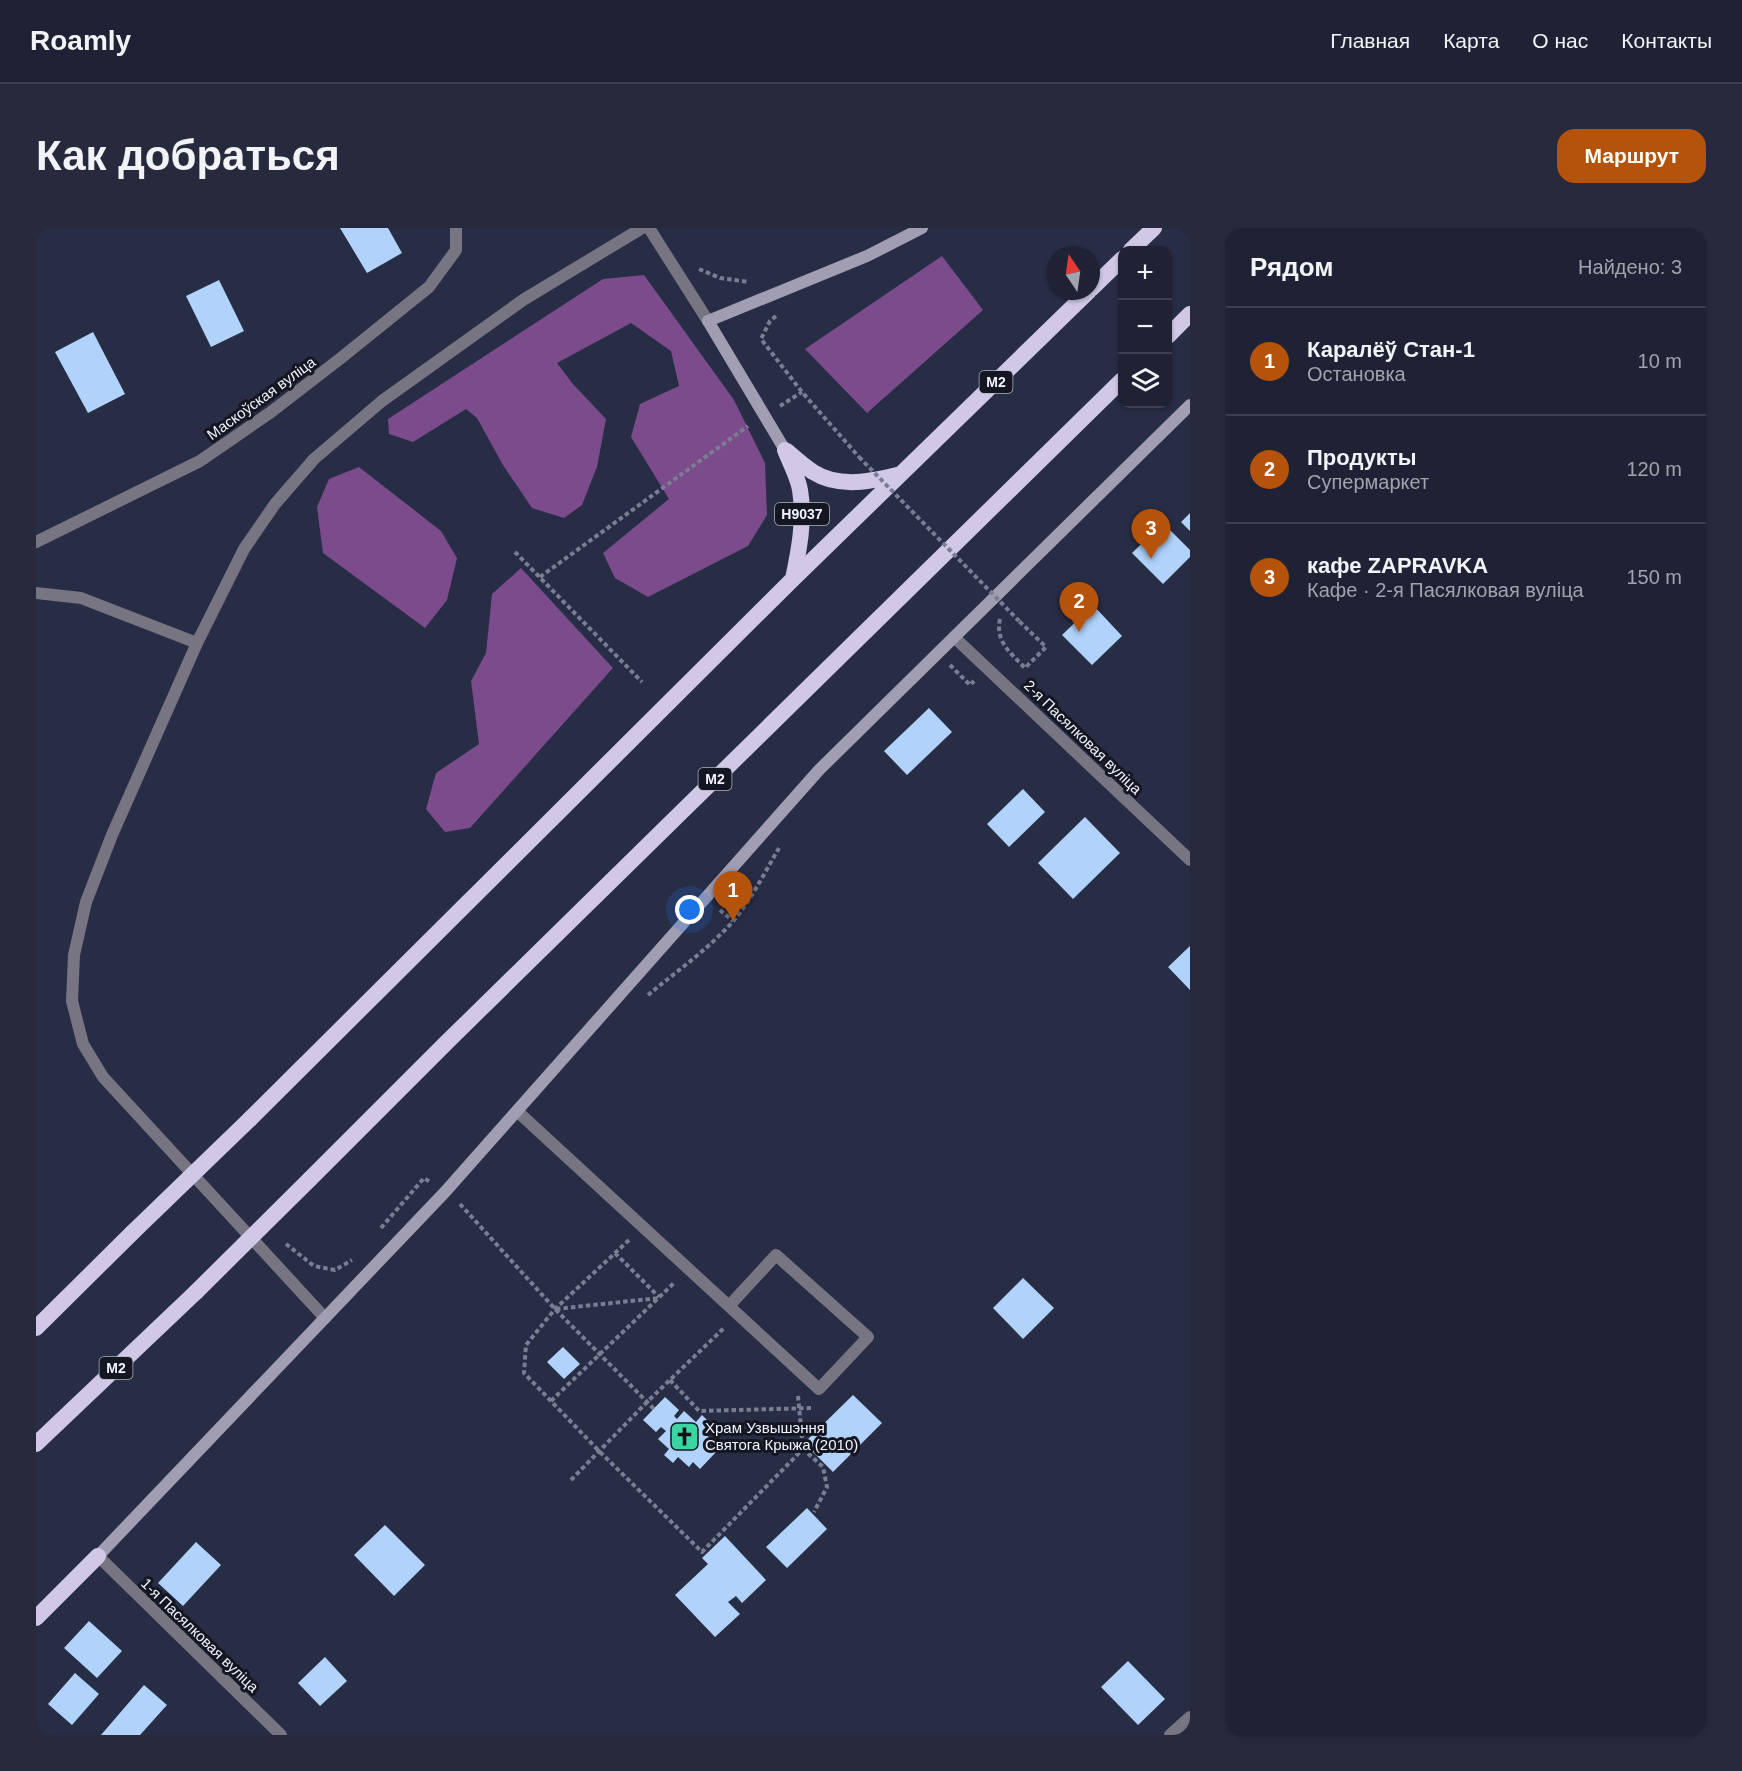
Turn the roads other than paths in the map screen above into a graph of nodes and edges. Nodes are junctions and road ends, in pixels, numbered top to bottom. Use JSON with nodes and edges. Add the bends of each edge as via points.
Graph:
{"nodes":[{"id":1,"x":456,"y":228,"type":"edge"},
{"id":2,"x":642,"y":228,"type":"edge"},
{"id":3,"x":649,"y":228,"type":"edge"},
{"id":4,"x":922,"y":228,"type":"edge"},
{"id":5,"x":1154,"y":228,"type":"edge"},
{"id":6,"x":1135,"y":246,"type":"edge"},
{"id":7,"x":1118,"y":263,"type":"edge"},
{"id":8,"x":1100,"y":280,"type":"edge"},
{"id":9,"x":1080,"y":300,"type":"edge"},
{"id":10,"x":1190,"y":314,"type":"edge"},
{"id":11,"x":708,"y":321,"type":"junction"},
{"id":12,"x":1172,"y":331,"type":"edge"},
{"id":13,"x":1118,"y":384,"type":"edge"},
{"id":14,"x":1190,"y":405,"type":"edge"},
{"id":15,"x":785,"y":450,"type":"junction"},
{"id":16,"x":902,"y":474,"type":"junction"},
{"id":17,"x":36,"y":542,"type":"edge"},
{"id":18,"x":793,"y":579,"type":"junction"},
{"id":19,"x":36,"y":593,"type":"edge"},
{"id":20,"x":954,"y":637,"type":"junction"},
{"id":21,"x":197,"y":643,"type":"junction"},
{"id":22,"x":1190,"y":860,"type":"edge"},
{"id":23,"x":517,"y":1111,"type":"junction"},
{"id":24,"x":729,"y":1306,"type":"junction"},
{"id":25,"x":325,"y":1318,"type":"junction"},
{"id":26,"x":36,"y":1328,"type":"edge"},
{"id":27,"x":36,"y":1444,"type":"edge"},
{"id":28,"x":98,"y":1556,"type":"junction"},
{"id":29,"x":36,"y":1618,"type":"edge"},
{"id":30,"x":1190,"y":1717,"type":"edge"},
{"id":31,"x":281,"y":1735,"type":"edge"},
{"id":32,"x":1170,"y":1735,"type":"edge"}],
"edges":[{"from":1,"to":17,"type":"street","name":"Маскоўская вуліца","via":[[456,250],[429,287],[271,412],[200,461]]},
{"from":2,"to":21,"type":"street","via":[[523,300],[382,401],[314,459],[275,504],[244,549]]},
{"from":3,"to":11,"type":"street"},
{"from":4,"to":11,"type":"main road"},
{"from":5,"to":6,"type":"highway"},
{"from":7,"to":8,"type":"highway","number":"М2"},
{"from":9,"to":16,"type":"highway","number":"М2"},
{"from":10,"to":12,"type":"highway"},
{"from":11,"to":15,"type":"main road","number":"Н9037"},
{"from":13,"to":27,"type":"highway","number":"М2","bridge":true,"via":[[196,1292]]},
{"from":14,"to":20,"type":"main road"},
{"from":15,"to":16,"type":"highway","number":"Н9037","via":[[814,473],[840,481],[866,483]]},
{"from":15,"to":18,"type":"highway","number":"Н9037","via":[[800,489],[802,516]]},
{"from":16,"to":18,"type":"highway","number":"М2"},
{"from":18,"to":26,"type":"highway","number":"М2","bridge":true},
{"from":19,"to":21,"type":"street","via":[[81,598]]},
{"from":20,"to":22,"type":"street","name":"2-я Пасялковая вуліца"},
{"from":20,"to":23,"type":"main road","via":[[819,770]]},
{"from":21,"to":25,"type":"street","via":[[86,902],[74,955],[72,1001],[83,1044],[103,1077]]},
{"from":23,"to":24,"type":"street"},
{"from":23,"to":25,"type":"main road"},
{"from":24,"to":24,"type":"street","via":[[819,1389],[868,1337],[776,1255]]},
{"from":25,"to":28,"type":"main road"},
{"from":28,"to":29,"type":"highway"},
{"from":28,"to":31,"type":"street","name":"1-я Пасялковая вуліца"},
{"from":30,"to":32,"type":"street"}]}
